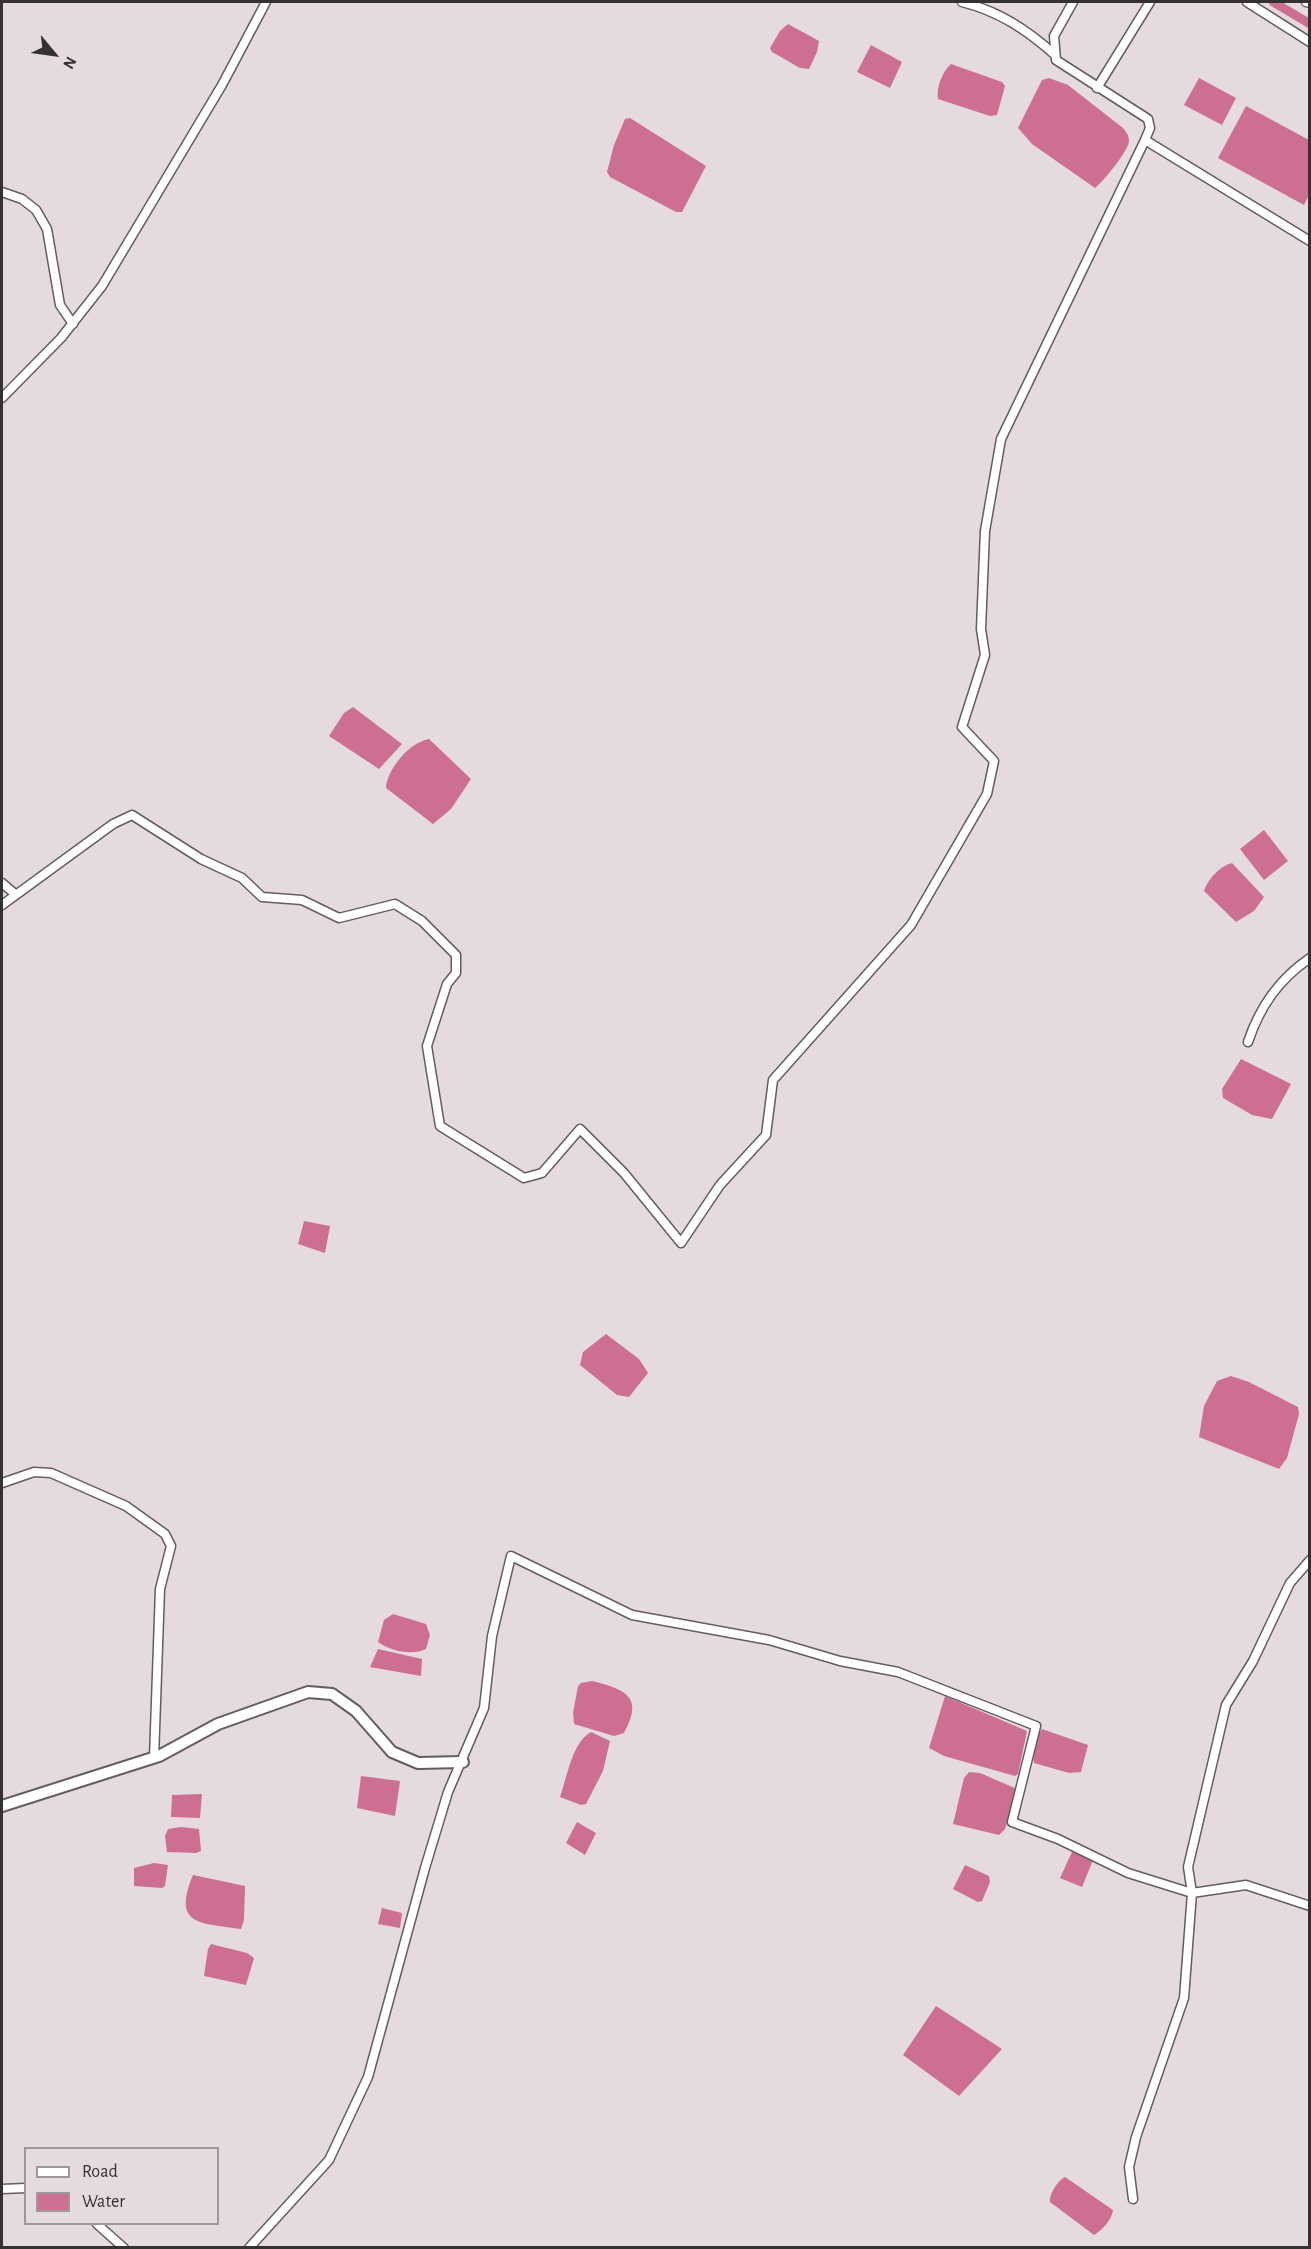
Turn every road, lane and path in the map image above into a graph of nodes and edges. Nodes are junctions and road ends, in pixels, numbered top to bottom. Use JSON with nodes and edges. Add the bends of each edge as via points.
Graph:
{"nodes":[{"id":1,"x":266,"y":2,"type":"edge"},
{"id":2,"x":962,"y":2,"type":"edge"},
{"id":3,"x":1073,"y":2,"type":"edge"},
{"id":4,"x":1150,"y":2,"type":"edge"},
{"id":5,"x":1248,"y":2,"type":"edge"},
{"id":6,"x":1310,"y":42,"type":"edge"},
{"id":7,"x":1054,"y":54,"type":"junction"},
{"id":8,"x":1097,"y":88,"type":"junction"},
{"id":9,"x":1144,"y":140,"type":"junction"},
{"id":10,"x":2,"y":192,"type":"edge"},
{"id":11,"x":1310,"y":240,"type":"edge"},
{"id":12,"x":73,"y":324,"type":"junction"},
{"id":13,"x":2,"y":398,"type":"edge"},
{"id":14,"x":2,"y":883,"type":"edge"},
{"id":15,"x":15,"y":894,"type":"junction"},
{"id":16,"x":2,"y":905,"type":"edge"},
{"id":17,"x":1310,"y":958,"type":"edge"},
{"id":18,"x":1248,"y":1042,"type":"dead end"},
{"id":19,"x":2,"y":1483,"type":"edge"},
{"id":20,"x":1310,"y":1560,"type":"edge"},
{"id":21,"x":154,"y":1758,"type":"junction"},
{"id":22,"x":463,"y":1762,"type":"junction"},
{"id":23,"x":2,"y":1806,"type":"edge"},
{"id":24,"x":1192,"y":1893,"type":"junction"},
{"id":25,"x":1310,"y":1906,"type":"edge"},
{"id":26,"x":24,"y":2188,"type":"edge"},
{"id":27,"x":2,"y":2189,"type":"edge"},
{"id":28,"x":1133,"y":2199,"type":"dead end"},
{"id":29,"x":99,"y":2225,"type":"edge"},
{"id":30,"x":124,"y":2247,"type":"edge"},
{"id":31,"x":249,"y":2247,"type":"edge"}],
"edges":[{"from":1,"to":12,"type":"street","via":[[222,85],[102,286]]},
{"from":2,"to":7,"type":"street","via":[[988,8]]},
{"from":3,"to":7,"type":"street","via":[[1054,36]]},
{"from":4,"to":8,"type":"street"},
{"from":5,"to":6,"type":"street"},
{"from":7,"to":8,"type":"street","via":[[1056,60]]},
{"from":8,"to":9,"type":"street","via":[[1148,119],[1150,128]]},
{"from":9,"to":11,"type":"street"},
{"from":9,"to":15,"type":"street","via":[[1001,439],[984,531],[981,629],[985,655],[962,726],[994,761],[987,794],[911,925],[773,1080],[766,1135],[720,1185],[681,1243],[624,1173],[580,1129],[542,1173],[524,1178],[440,1126],[427,1046],[447,984],[456,973],[456,956],[422,921],[395,904],[339,918],[302,900],[262,897],[243,878],[201,859],[132,814],[112,824]]},
{"from":10,"to":12,"type":"street","via":[[22,199],[36,210],[47,229],[60,305]]},
{"from":12,"to":13,"type":"street"},
{"from":14,"to":15,"type":"street"},
{"from":15,"to":16,"type":"street"},
{"from":17,"to":18,"type":"street","via":[[1277,986]]},
{"from":19,"to":21,"type":"street","via":[[34,1472],[51,1473],[126,1506],[165,1534],[171,1546],[160,1590]]},
{"from":20,"to":24,"type":"street","via":[[1290,1583],[1253,1661],[1226,1705],[1188,1867]]},
{"from":21,"to":22,"type":"street","via":[[218,1724],[308,1692],[332,1694],[356,1711],[392,1752],[418,1763]]},
{"from":21,"to":23,"type":"street"},
{"from":22,"to":24,"type":"street","via":[[484,1708],[492,1636],[511,1556],[632,1616],[769,1640],[840,1661],[898,1672],[1036,1726],[1012,1822],[1058,1839],[1128,1874]]},
{"from":22,"to":31,"type":"street","via":[[448,1792],[425,1868],[368,2077],[329,2160]]},
{"from":24,"to":25,"type":"street","via":[[1246,1885]]},
{"from":24,"to":28,"type":"street","via":[[1184,1998],[1136,2137],[1129,2168]]},
{"from":26,"to":27,"type":"street"},
{"from":29,"to":30,"type":"street"}]}
